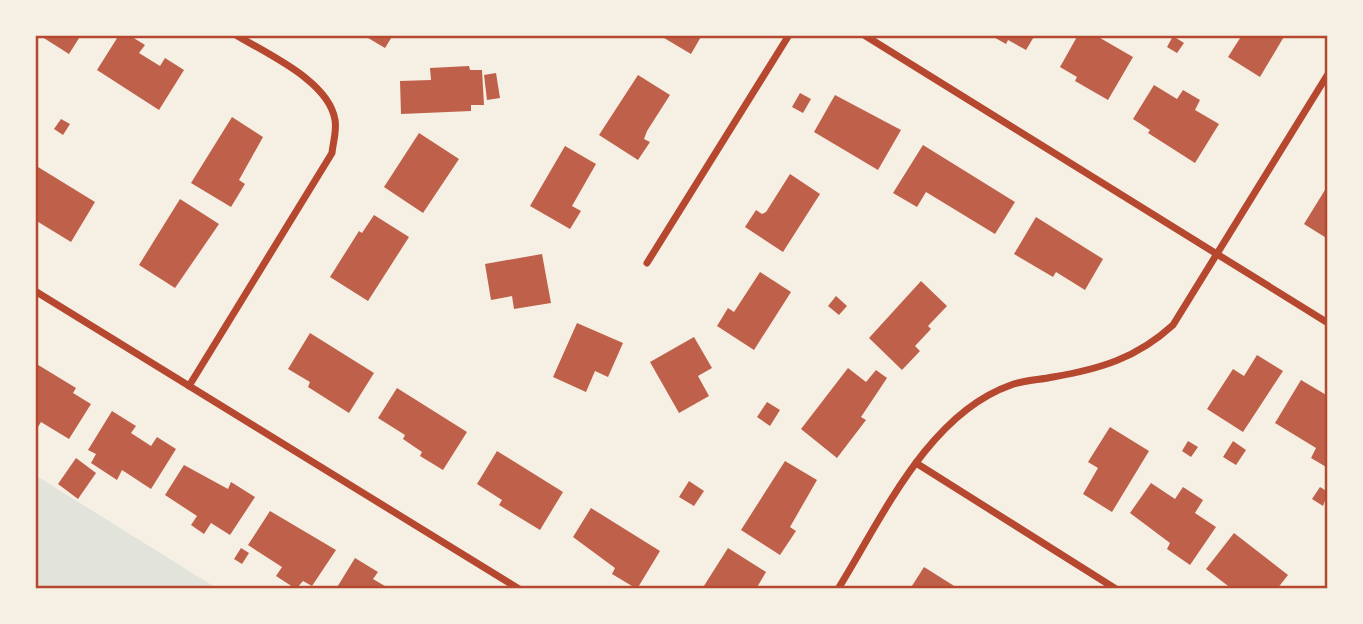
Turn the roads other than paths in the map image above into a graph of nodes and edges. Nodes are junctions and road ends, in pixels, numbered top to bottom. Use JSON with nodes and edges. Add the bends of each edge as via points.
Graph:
{"nodes":[{"id":1,"x":236,"y":35,"type":"edge"},
{"id":2,"x":789,"y":35,"type":"edge"},
{"id":3,"x":864,"y":35,"type":"edge"},
{"id":4,"x":1328,"y":74,"type":"edge"},
{"id":5,"x":1216,"y":254,"type":"junction"},
{"id":6,"x":647,"y":262,"type":"dead end"},
{"id":7,"x":35,"y":291,"type":"edge"},
{"id":8,"x":1328,"y":323,"type":"edge"},
{"id":9,"x":189,"y":386,"type":"junction"},
{"id":10,"x":916,"y":464,"type":"junction"},
{"id":11,"x":519,"y":589,"type":"edge"},
{"id":12,"x":838,"y":589,"type":"edge"},
{"id":13,"x":1116,"y":589,"type":"edge"}],
"edges":[{"from":1,"to":9,"type":"street","via":[[314,83],[335,120],[332,153]]},
{"from":2,"to":6,"type":"street"},
{"from":3,"to":5,"type":"street"},
{"from":4,"to":5,"type":"street"},
{"from":5,"to":8,"type":"street"},
{"from":5,"to":10,"type":"street","via":[[1172,325],[1155,341],[1107,367],[1012,384],[984,398],[958,416]]},
{"from":7,"to":9,"type":"street"},
{"from":9,"to":11,"type":"street"},
{"from":10,"to":12,"type":"street"},
{"from":10,"to":13,"type":"street"}]}
